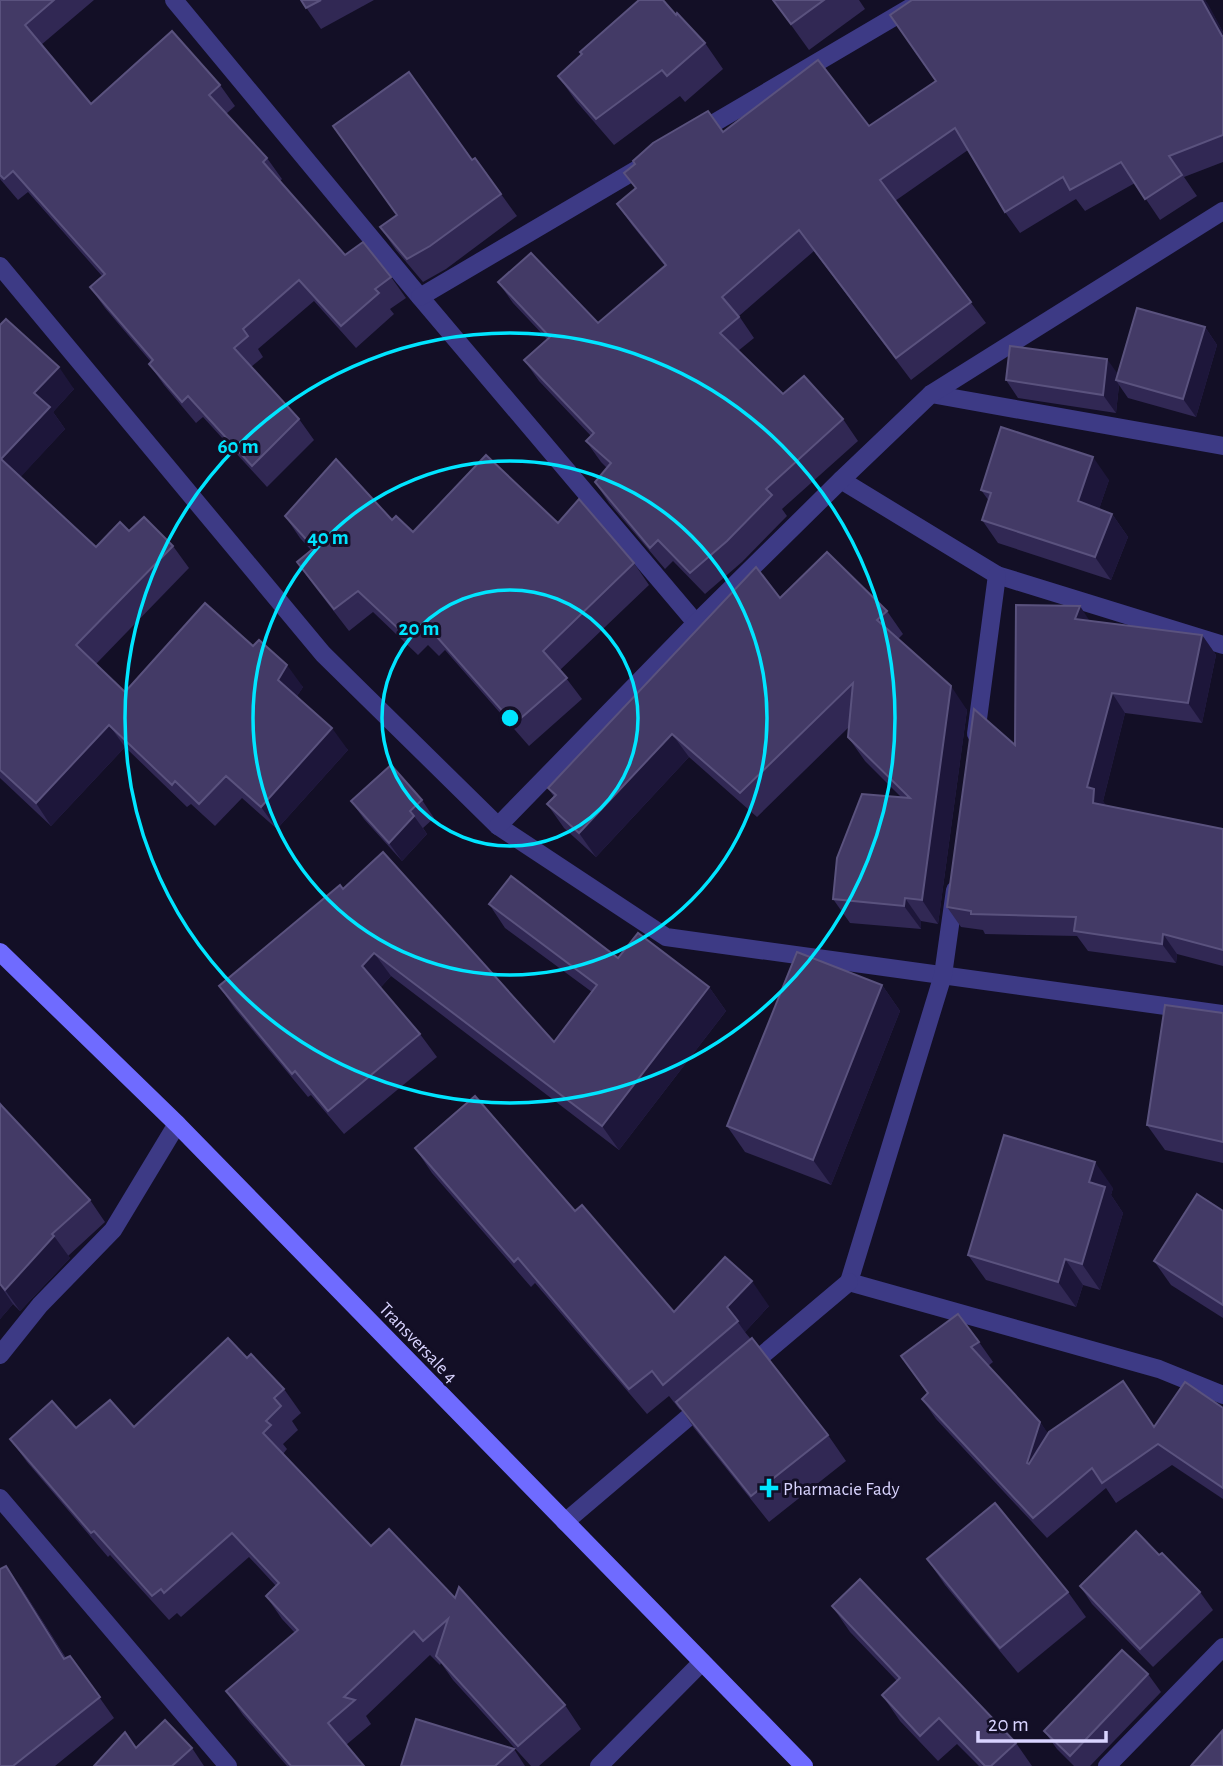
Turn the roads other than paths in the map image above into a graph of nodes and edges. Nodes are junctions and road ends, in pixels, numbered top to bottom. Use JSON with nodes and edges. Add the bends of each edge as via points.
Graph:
{"nodes":[{"id":1,"x":174,"y":0,"type":"edge"},
{"id":2,"x":923,"y":0,"type":"edge"},
{"id":3,"x":683,"y":142,"type":"edge"},
{"id":4,"x":660,"y":156,"type":"edge"},
{"id":5,"x":1223,"y":211,"type":"edge"},
{"id":6,"x":0,"y":266,"type":"edge"},
{"id":7,"x":420,"y":297,"type":"junction"},
{"id":8,"x":931,"y":394,"type":"junction"},
{"id":9,"x":1223,"y":446,"type":"edge"},
{"id":10,"x":841,"y":480,"type":"junction"},
{"id":11,"x":997,"y":575,"type":"junction"},
{"id":12,"x":696,"y":623,"type":"junction"},
{"id":13,"x":1223,"y":645,"type":"edge"},
{"id":14,"x":973,"y":755,"type":"edge"},
{"id":15,"x":498,"y":826,"type":"junction"},
{"id":16,"x":956,"y":879,"type":"edge"},
{"id":17,"x":0,"y":953,"type":"edge"},
{"id":18,"x":943,"y":975,"type":"junction"},
{"id":19,"x":1223,"y":1014,"type":"edge"},
{"id":20,"x":177,"y":1124,"type":"junction"},
{"id":21,"x":849,"y":1282,"type":"junction"},
{"id":22,"x":0,"y":1355,"type":"edge"},
{"id":23,"x":1223,"y":1395,"type":"edge"},
{"id":24,"x":0,"y":1498,"type":"edge"},
{"id":25,"x":565,"y":1522,"type":"junction"},
{"id":26,"x":1223,"y":1647,"type":"edge"},
{"id":27,"x":702,"y":1662,"type":"junction"},
{"id":28,"x":228,"y":1766,"type":"edge"},
{"id":29,"x":599,"y":1766,"type":"edge"},
{"id":30,"x":804,"y":1766,"type":"edge"},
{"id":31,"x":1107,"y":1766,"type":"edge"}],
"edges":[{"from":1,"to":7,"type":"street"},
{"from":2,"to":3,"type":"street"},
{"from":4,"to":7,"type":"street"},
{"from":5,"to":8,"type":"street"},
{"from":6,"to":15,"type":"street","via":[[323,654]]},
{"from":7,"to":12,"type":"street"},
{"from":8,"to":9,"type":"street"},
{"from":8,"to":10,"type":"street"},
{"from":10,"to":11,"type":"street"},
{"from":10,"to":12,"type":"street"},
{"from":11,"to":13,"type":"street"},
{"from":11,"to":14,"type":"street"},
{"from":12,"to":15,"type":"street"},
{"from":15,"to":18,"type":"street","via":[[666,937]]},
{"from":16,"to":18,"type":"street"},
{"from":17,"to":20,"type":"main road","name":"Transversale 4"},
{"from":18,"to":19,"type":"street"},
{"from":18,"to":21,"type":"street"},
{"from":20,"to":22,"type":"street","via":[[113,1230],[40,1305]]},
{"from":20,"to":25,"type":"main road","name":"Transversale 4"},
{"from":21,"to":23,"type":"street","via":[[1159,1369]]},
{"from":21,"to":25,"type":"street"},
{"from":24,"to":28,"type":"street"},
{"from":25,"to":27,"type":"main road","name":"Transversale 4"},
{"from":26,"to":31,"type":"street"},
{"from":27,"to":29,"type":"street"},
{"from":27,"to":30,"type":"main road","name":"Transversale 4"}]}
